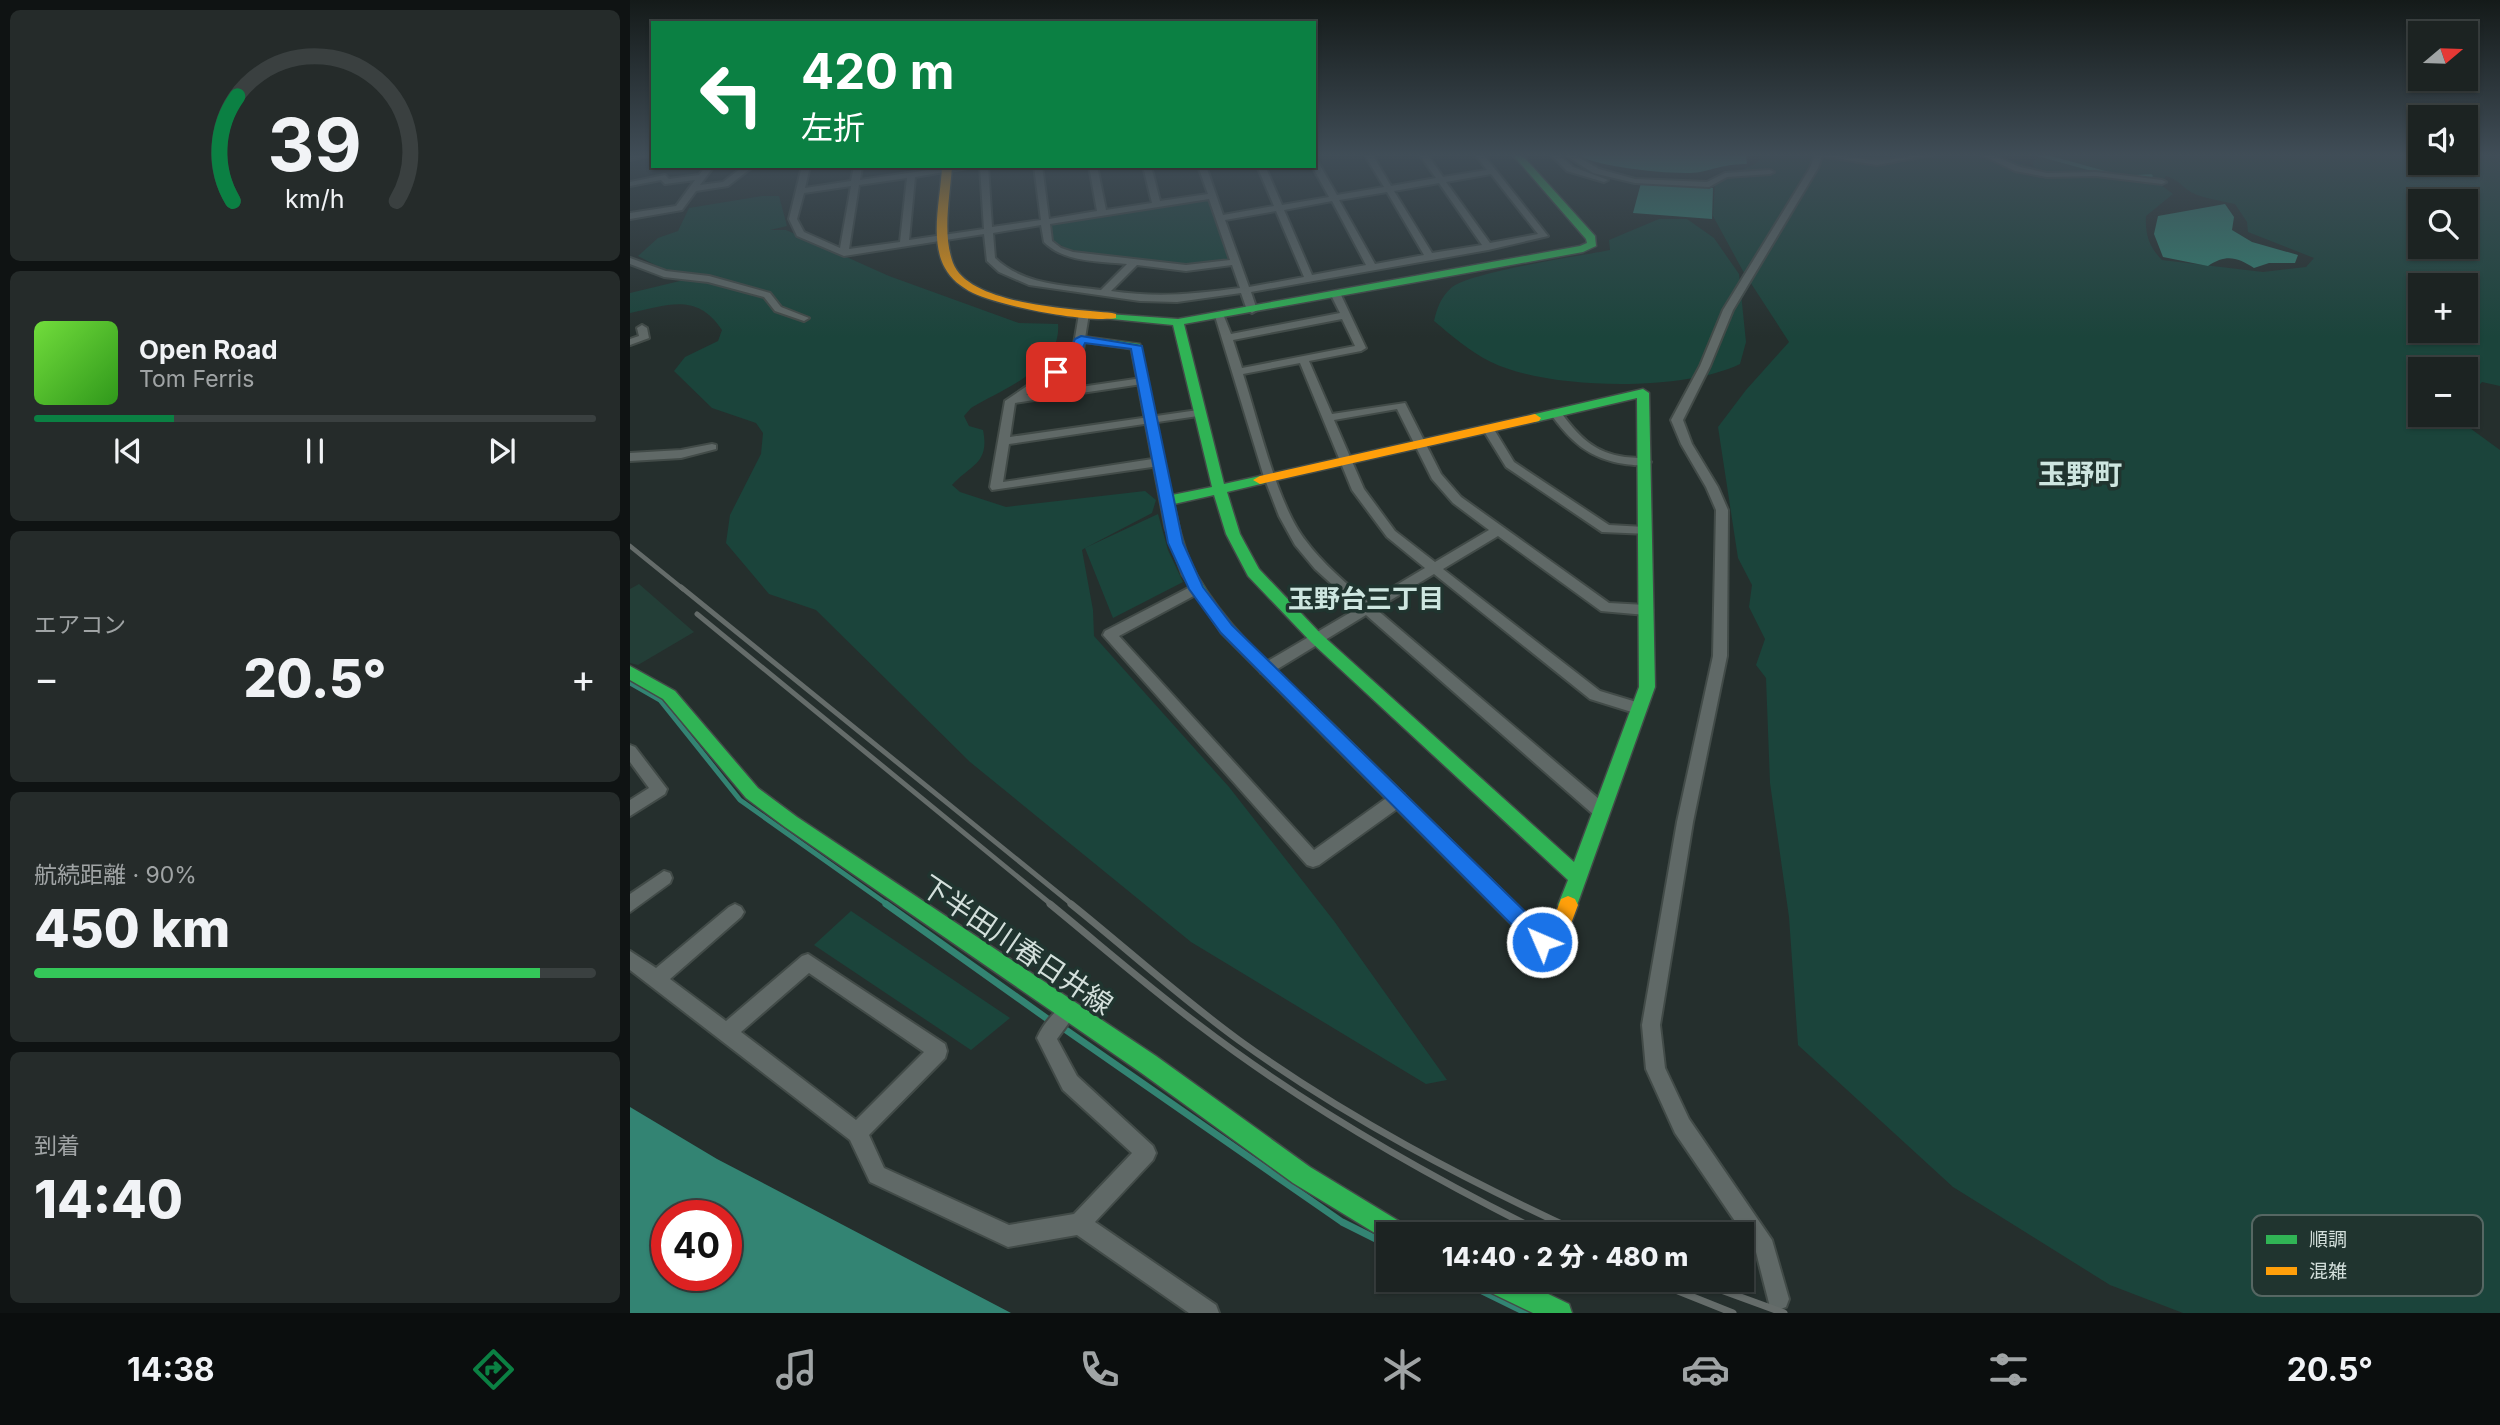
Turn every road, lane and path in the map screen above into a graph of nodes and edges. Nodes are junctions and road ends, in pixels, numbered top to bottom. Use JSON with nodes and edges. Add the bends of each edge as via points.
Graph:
{"nodes":[{"id":1,"x":794,"y":215,"type":"edge"},
{"id":2,"x":850,"y":215,"type":"edge"},
{"id":3,"x":907,"y":215,"type":"edge"},
{"id":4,"x":945,"y":215,"type":"edge"},
{"id":5,"x":986,"y":215,"type":"edge"},
{"id":6,"x":1043,"y":215,"type":"edge"},
{"id":7,"x":1094,"y":215,"type":"edge"},
{"id":8,"x":1235,"y":215,"type":"edge"},
{"id":9,"x":1282,"y":215,"type":"edge"},
{"id":10,"x":1344,"y":215,"type":"edge"},
{"id":11,"x":1405,"y":215,"type":"edge"},
{"id":12,"x":1466,"y":215,"type":"edge"},
{"id":13,"x":1529,"y":215,"type":"edge"},
{"id":14,"x":1571,"y":215,"type":"edge"},
{"id":15,"x":1785,"y":215,"type":"edge"},
{"id":16,"x":1220,"y":218,"type":"joint"},
{"id":17,"x":1044,"y":223,"type":"junction"},
{"id":18,"x":987,"y":232,"type":"junction"},
{"id":19,"x":944,"y":238,"type":"junction"},
{"id":20,"x":904,"y":244,"type":"junction"},
{"id":21,"x":1488,"y":247,"type":"junction"},
{"id":22,"x":844,"y":253,"type":"junction"},
{"id":23,"x":1430,"y":257,"type":"junction"},
{"id":24,"x":630,"y":261,"type":"edge"},
{"id":25,"x":1135,"y":262,"type":"junction"},
{"id":26,"x":1236,"y":262,"type":"junction"},
{"id":27,"x":1372,"y":267,"type":"junction"},
{"id":28,"x":1309,"y":278,"type":"junction"},
{"id":29,"x":1246,"y":290,"type":"junction"},
{"id":30,"x":1103,"y":293,"type":"junction"},
{"id":31,"x":1336,"y":295,"type":"junction"},
{"id":32,"x":1252,"y":310,"type":"junction"},
{"id":33,"x":1084,"y":314,"type":"junction"},
{"id":34,"x":1346,"y":315,"type":"junction"},
{"id":35,"x":1220,"y":316,"type":"junction"},
{"id":36,"x":804,"y":318,"type":"dead end"},
{"id":37,"x":1178,"y":322,"type":"junction"},
{"id":38,"x":642,"y":328,"type":"dead end"},
{"id":39,"x":1227,"y":338,"type":"junction"},
{"id":40,"x":1081,"y":339,"type":"junction"},
{"id":41,"x":630,"y":342,"type":"edge"},
{"id":42,"x":1303,"y":359,"type":"junction"},
{"id":43,"x":1239,"y":372,"type":"junction"},
{"id":44,"x":1142,"y":381,"type":"junction"},
{"id":45,"x":1010,"y":401,"type":"junction"},
{"id":46,"x":1198,"y":412,"type":"junction"},
{"id":47,"x":1556,"y":413,"type":"junction"},
{"id":48,"x":1329,"y":418,"type":"junction"},
{"id":49,"x":1150,"y":420,"type":"junction"},
{"id":50,"x":1488,"y":428,"type":"junction"},
{"id":51,"x":1002,"y":442,"type":"junction"},
{"id":52,"x":1419,"y":444,"type":"junction"},
{"id":53,"x":712,"y":447,"type":"dead end"},
{"id":54,"x":630,"y":457,"type":"edge"},
{"id":55,"x":1346,"y":460,"type":"junction"},
{"id":56,"x":1159,"y":462,"type":"junction"},
{"id":57,"x":1644,"y":462,"type":"junction"},
{"id":58,"x":1270,"y":477,"type":"junction"},
{"id":59,"x":1219,"y":489,"type":"junction"},
{"id":60,"x":1166,"y":501,"type":"junction"},
{"id":61,"x":1498,"y":530,"type":"junction"},
{"id":62,"x":1646,"y":531,"type":"junction"},
{"id":63,"x":1432,"y":569,"type":"junction"},
{"id":64,"x":1196,"y":589,"type":"junction"},
{"id":65,"x":1366,"y":608,"type":"junction"},
{"id":66,"x":1646,"y":610,"type":"junction"},
{"id":67,"x":1316,"y":638,"type":"junction"},
{"id":68,"x":1266,"y":669,"type":"junction"},
{"id":69,"x":630,"y":672,"type":"edge"},
{"id":70,"x":1638,"y":708,"type":"junction"},
{"id":71,"x":630,"y":751,"type":"edge"},
{"id":72,"x":1398,"y":799,"type":"junction"},
{"id":73,"x":630,"y":809,"type":"edge"},
{"id":74,"x":1600,"y":810,"type":"junction"},
{"id":75,"x":664,"y":878,"type":"dead end"},
{"id":76,"x":1579,"y":878,"type":"junction"},
{"id":77,"x":630,"y":904,"type":"edge"},
{"id":78,"x":735,"y":912,"type":"dead end"},
{"id":79,"x":630,"y":959,"type":"edge"},
{"id":80,"x":656,"y":979,"type":"junction"},
{"id":81,"x":1067,"y":1013,"type":"junction"},
{"id":82,"x":726,"y":1033,"type":"junction"},
{"id":83,"x":857,"y":1133,"type":"junction"},
{"id":84,"x":1376,"y":1222,"type":"edge"},
{"id":85,"x":1079,"y":1224,"type":"junction"},
{"id":86,"x":1517,"y":1292,"type":"edge"},
{"id":87,"x":1777,"y":1299,"type":"dead end"},
{"id":88,"x":1208,"y":1313,"type":"edge"},
{"id":89,"x":1560,"y":1313,"type":"edge"}],
"edges":[{"from":1,"to":22,"type":"street","via":[[800,234]]},
{"from":2,"to":22,"type":"street"},
{"from":3,"to":20,"type":"street"},
{"from":4,"to":19,"type":"street"},
{"from":5,"to":18,"type":"street"},
{"from":6,"to":17,"type":"street"},
{"from":7,"to":17,"type":"street"},
{"from":8,"to":16,"type":"street"},
{"from":9,"to":28,"type":"street"},
{"from":10,"to":27,"type":"street"},
{"from":11,"to":23,"type":"street"},
{"from":12,"to":21,"type":"street"},
{"from":13,"to":21,"type":"street","via":[[1545,236]]},
{"from":14,"to":31,"type":"street","via":[[1591,238],[1592,244],[1583,250]]},
{"from":15,"to":87,"type":"street","via":[[1728,310],[1677,420],[1690,454],[1715,490],[1722,510],[1720,656],[1685,822],[1651,1024],[1656,1069],[1677,1115],[1765,1247]]},
{"from":16,"to":26,"type":"street"},
{"from":17,"to":18,"type":"street"},
{"from":17,"to":25,"type":"street","via":[[1048,242],[1058,250]]},
{"from":18,"to":19,"type":"street"},
{"from":18,"to":30,"type":"street","via":[[989,258],[1017,278]]},
{"from":19,"to":20,"type":"street"},
{"from":19,"to":33,"type":"street","via":[[948,266],[956,280],[969,289],[1014,303]]},
{"from":20,"to":22,"type":"street"},
{"from":21,"to":23,"type":"street"},
{"from":23,"to":27,"type":"street"},
{"from":24,"to":36,"type":"street","via":[[664,274],[709,279],[767,295],[778,309]]},
{"from":25,"to":26,"type":"street","via":[[1186,268]]},
{"from":25,"to":30,"type":"street"},
{"from":26,"to":29,"type":"street"},
{"from":27,"to":28,"type":"street"},
{"from":28,"to":29,"type":"street"},
{"from":29,"to":30,"type":"street","via":[[1177,299]]},
{"from":29,"to":32,"type":"street"},
{"from":31,"to":32,"type":"street"},
{"from":31,"to":34,"type":"street"},
{"from":32,"to":35,"type":"street"},
{"from":33,"to":37,"type":"street"},
{"from":33,"to":40,"type":"street"},
{"from":34,"to":39,"type":"street"},
{"from":34,"to":42,"type":"street","via":[[1361,348]]},
{"from":35,"to":37,"type":"street"},
{"from":35,"to":39,"type":"street"},
{"from":37,"to":46,"type":"street"},
{"from":38,"to":41,"type":"street","via":[[643,338]]},
{"from":39,"to":43,"type":"street"},
{"from":40,"to":44,"type":"street","via":[[1136,346]]},
{"from":40,"to":45,"type":"street","via":[[1072,360]]},
{"from":42,"to":43,"type":"street"},
{"from":42,"to":48,"type":"street"},
{"from":43,"to":58,"type":"street"},
{"from":44,"to":45,"type":"street"},
{"from":44,"to":49,"type":"street"},
{"from":45,"to":51,"type":"street"},
{"from":46,"to":49,"type":"street"},
{"from":46,"to":59,"type":"street"},
{"from":47,"to":50,"type":"street"},
{"from":47,"to":57,"type":"street","via":[[1571,436],[1607,460]]},
{"from":47,"to":57,"type":"street","via":[[1643,393]]},
{"from":48,"to":52,"type":"street","via":[[1401,405]]},
{"from":48,"to":55,"type":"street"},
{"from":49,"to":51,"type":"street"},
{"from":49,"to":56,"type":"street"},
{"from":50,"to":52,"type":"street"},
{"from":50,"to":62,"type":"street","via":[[1510,464],[1606,528]]},
{"from":51,"to":56,"type":"street","via":[[996,487]]},
{"from":52,"to":55,"type":"street"},
{"from":52,"to":61,"type":"street","via":[[1445,488]]},
{"from":53,"to":54,"type":"street"},
{"from":55,"to":58,"type":"street"},
{"from":55,"to":63,"type":"street","via":[[1372,512]]},
{"from":56,"to":60,"type":"street"},
{"from":57,"to":62,"type":"street"},
{"from":58,"to":59,"type":"street"},
{"from":58,"to":65,"type":"street","via":[[1299,542]]},
{"from":59,"to":60,"type":"street"},
{"from":59,"to":67,"type":"street","via":[[1233,534],[1253,572]]},
{"from":60,"to":64,"type":"street","via":[[1175,543]]},
{"from":61,"to":63,"type":"street"},
{"from":61,"to":66,"type":"street","via":[[1606,608]]},
{"from":62,"to":66,"type":"street"},
{"from":63,"to":65,"type":"street"},
{"from":63,"to":70,"type":"street","via":[[1595,695]]},
{"from":64,"to":68,"type":"street","via":[[1226,629]]},
{"from":64,"to":72,"type":"street","via":[[1110,635],[1313,860]]},
{"from":65,"to":67,"type":"street"},
{"from":65,"to":74,"type":"street"},
{"from":66,"to":70,"type":"street","via":[[1647,687]]},
{"from":67,"to":68,"type":"street"},
{"from":67,"to":76,"type":"street"},
{"from":68,"to":72,"type":"street"},
{"from":69,"to":81,"type":"street","name":"下半田川春日井線","via":[[669,695],[752,793]]},
{"from":70,"to":74,"type":"street"},
{"from":71,"to":73,"type":"street","via":[[659,789]]},
{"from":72,"to":76,"type":"street","via":[[1542,942],[1556,939]]},
{"from":74,"to":76,"type":"street"},
{"from":75,"to":77,"type":"street"},
{"from":78,"to":80,"type":"street"},
{"from":79,"to":80,"type":"street"},
{"from":80,"to":82,"type":"street"},
{"from":81,"to":84,"type":"street","name":"下半田川春日井線","via":[[1149,1065],[1317,1187]]},
{"from":81,"to":85,"type":"street","via":[[1046,1038],[1070,1083],[1146,1153]]},
{"from":82,"to":83,"type":"street"},
{"from":82,"to":83,"type":"street","via":[[808,962],[938,1051]]},
{"from":83,"to":85,"type":"street","via":[[877,1175],[1008,1236]]},
{"from":85,"to":88,"type":"street"},
{"from":86,"to":89,"type":"street"}]}
